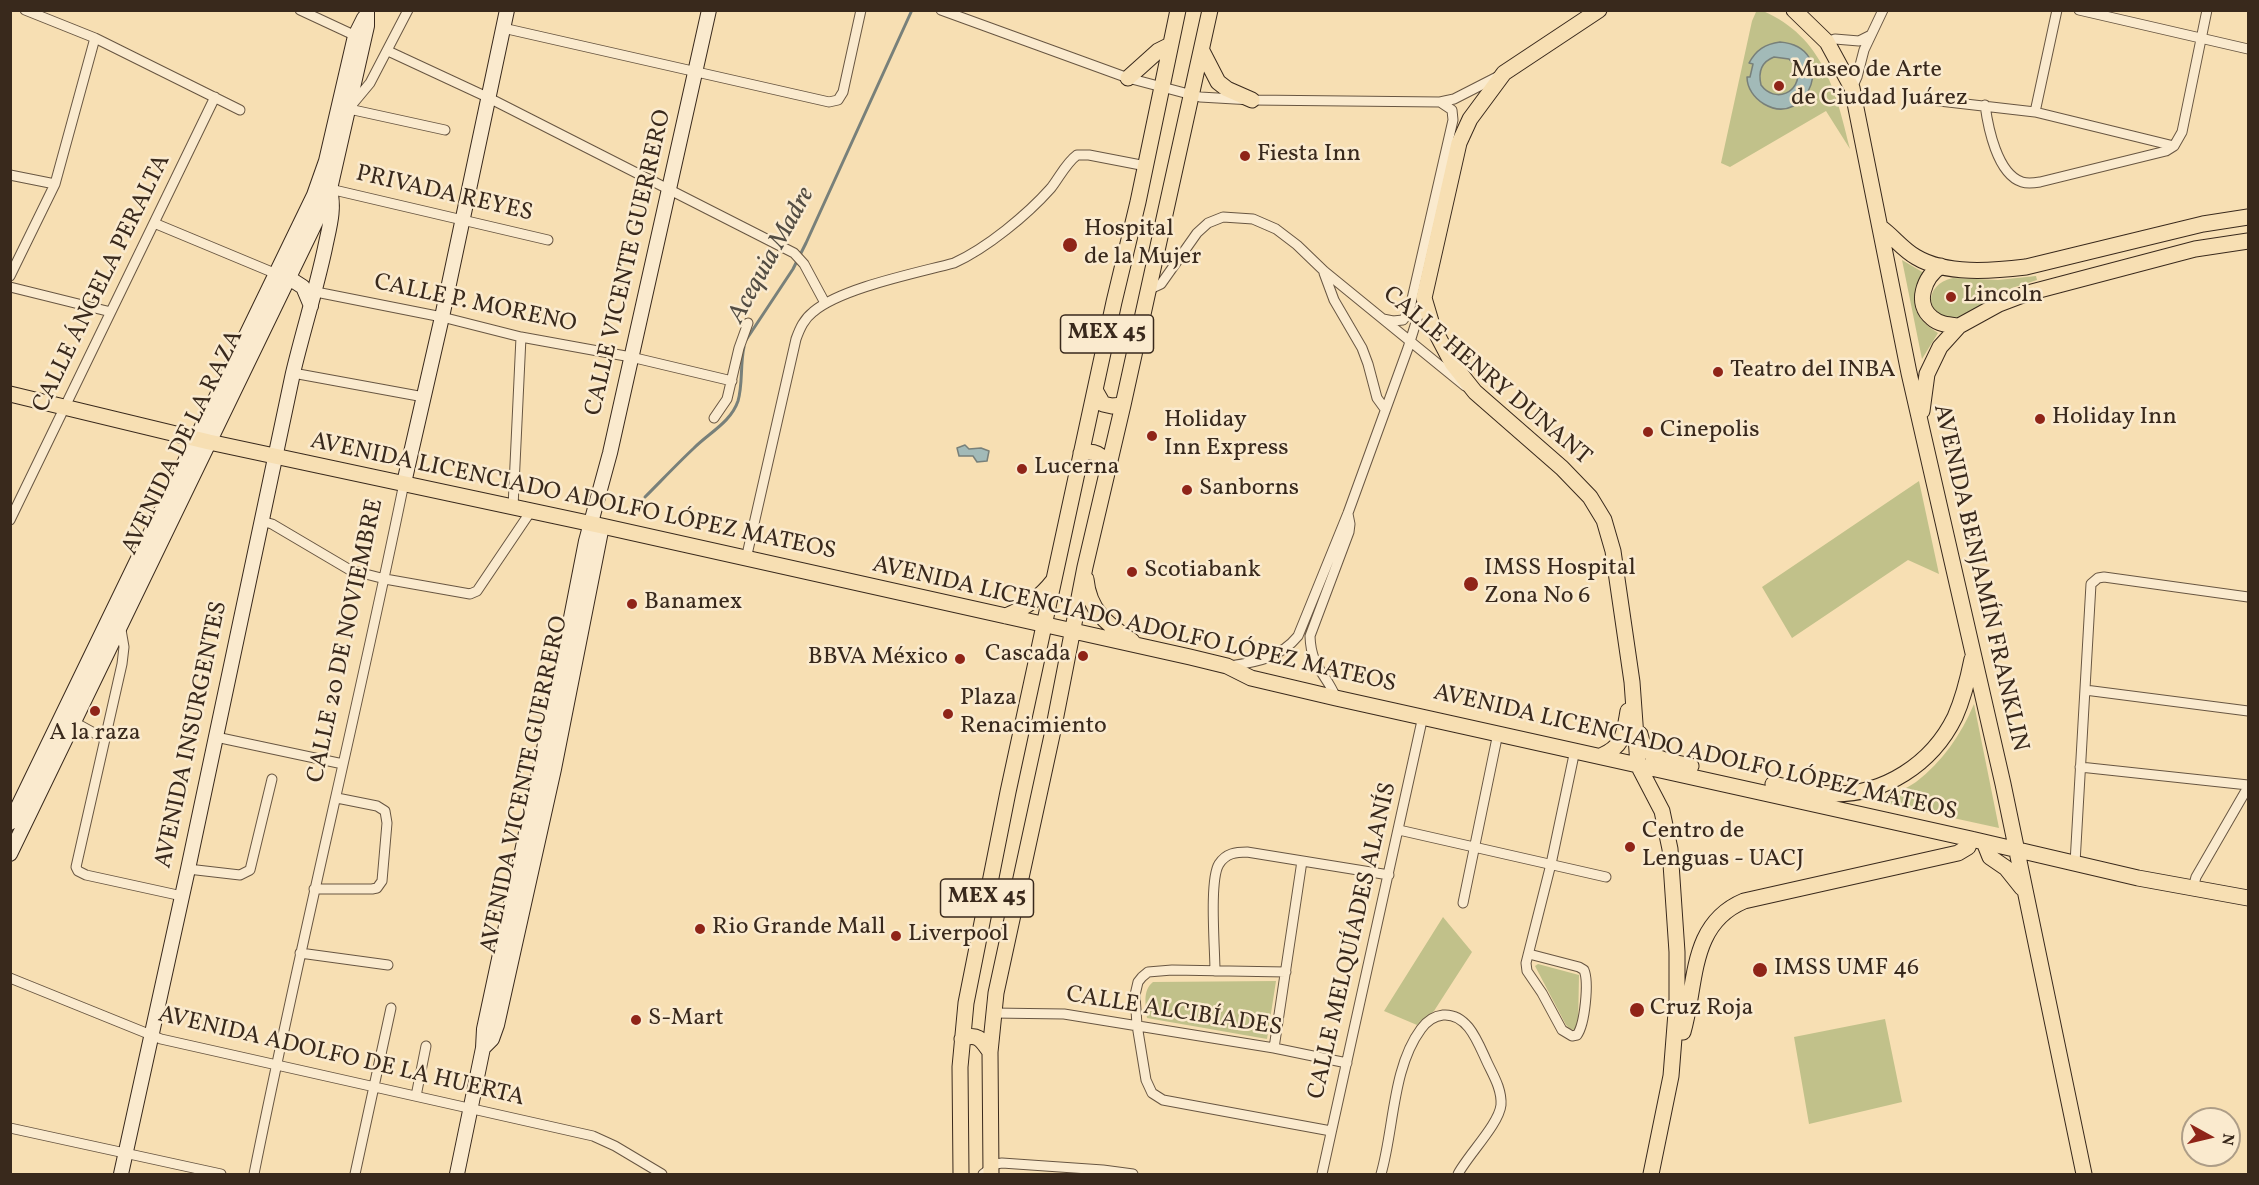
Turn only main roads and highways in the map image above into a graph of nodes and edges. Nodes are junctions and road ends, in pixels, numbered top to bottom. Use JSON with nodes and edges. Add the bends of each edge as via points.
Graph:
{"nodes":[{"id":1,"x":507,"y":10,"type":"edge"},
{"id":2,"x":709,"y":10,"type":"edge"},
{"id":3,"x":1178,"y":10,"type":"edge"},
{"id":4,"x":1210,"y":10,"type":"edge"},
{"id":5,"x":1599,"y":10,"type":"edge"},
{"id":6,"x":1794,"y":10,"type":"edge"},
{"id":7,"x":367,"y":12,"type":"edge"},
{"id":8,"x":1584,"y":16,"type":"edge"},
{"id":9,"x":360,"y":38,"type":"junction"},
{"id":10,"x":1170,"y":45,"type":"junction"},
{"id":11,"x":1202,"y":51,"type":"junction"},
{"id":12,"x":1128,"y":78,"type":"road end"},
{"id":13,"x":1252,"y":100,"type":"road end"},
{"id":14,"x":330,"y":189,"type":"junction"},
{"id":15,"x":2248,"y":217,"type":"edge"},
{"id":16,"x":1880,"y":227,"type":"junction"},
{"id":17,"x":2248,"y":241,"type":"edge"},
{"id":18,"x":1941,"y":266,"type":"junction"},
{"id":19,"x":289,"y":278,"type":"junction"},
{"id":20,"x":311,"y":306,"type":"junction"},
{"id":21,"x":1959,"y":326,"type":"junction"},
{"id":22,"x":1095,"y":390,"type":"junction"},
{"id":23,"x":10,"y":394,"type":"edge"},
{"id":24,"x":1123,"y":405,"type":"junction"},
{"id":25,"x":1921,"y":423,"type":"junction"},
{"id":26,"x":202,"y":440,"type":"junction"},
{"id":27,"x":1081,"y":453,"type":"junction"},
{"id":28,"x":275,"y":456,"type":"junction"},
{"id":29,"x":1108,"y":466,"type":"junction"},
{"id":30,"x":404,"y":483,"type":"junction"},
{"id":31,"x":596,"y":525,"type":"junction"},
{"id":32,"x":1085,"y":567,"type":"junction"},
{"id":33,"x":1053,"y":581,"type":"junction"},
{"id":34,"x":1006,"y":616,"type":"junction"},
{"id":35,"x":1045,"y":625,"type":"junction"},
{"id":36,"x":1072,"y":631,"type":"junction"},
{"id":37,"x":1140,"y":646,"type":"junction"},
{"id":38,"x":1973,"y":654,"type":"junction"},
{"id":39,"x":1633,"y":694,"type":"junction"},
{"id":40,"x":1601,"y":756,"type":"junction"},
{"id":41,"x":1638,"y":765,"type":"junction"},
{"id":42,"x":10,"y":823,"type":"edge"},
{"id":43,"x":14,"y":837,"type":"edge"},
{"id":44,"x":1978,"y":840,"type":"junction"},
{"id":45,"x":2016,"y":850,"type":"junction"},
{"id":46,"x":10,"y":854,"type":"edge"},
{"id":47,"x":2024,"y":891,"type":"junction"},
{"id":48,"x":2248,"y":898,"type":"edge"},
{"id":49,"x":966,"y":1004,"type":"junction"},
{"id":50,"x":993,"y":1013,"type":"junction"},
{"id":51,"x":962,"y":1039,"type":"junction"},
{"id":52,"x":1675,"y":1041,"type":"junction"},
{"id":53,"x":990,"y":1052,"type":"junction"},
{"id":54,"x":988,"y":1172,"type":"edge"},
{"id":55,"x":121,"y":1174,"type":"edge"},
{"id":56,"x":457,"y":1174,"type":"edge"},
{"id":57,"x":961,"y":1174,"type":"edge"},
{"id":58,"x":1651,"y":1174,"type":"edge"},
{"id":59,"x":2084,"y":1174,"type":"edge"}],
"edges":[{"from":1,"to":30,"type":"main road","name":"CALLE 20 DE NOVIEMBRE"},
{"from":2,"to":31,"type":"main road","name":"CALLE VICENTE GUERRERO"},
{"from":3,"to":10,"type":"main road","number":"MEX 45"},
{"from":4,"to":11,"type":"main road","number":"MEX 45"},
{"from":5,"to":8,"type":"main road"},
{"from":6,"to":16,"type":"main road","name":"AVENIDA BENJAMÍN FRANKLIN","via":[[1827,42],[1851,88]]},
{"from":7,"to":9,"type":"main road","via":[[358,26]]},
{"from":8,"to":39,"type":"main road","name":"CALLE HENRY DUNANT","via":[[1504,73],[1470,119],[1459,143],[1424,298],[1438,339],[1474,392],[1562,468],[1598,507],[1613,551]]},
{"from":9,"to":14,"type":"main road","name":"AVENIDA DE LA RAZA","via":[[349,109]]},
{"from":9,"to":26,"type":"main road","name":"AVENIDA DE LA RAZA","via":[[320,179]]},
{"from":10,"to":12,"type":"main road"},
{"from":10,"to":22,"type":"main road","number":"MEX 45"},
{"from":11,"to":13,"type":"main road","via":[[1218,82]]},
{"from":11,"to":24,"type":"main road","number":"MEX 45"},
{"from":14,"to":19,"type":"main road","name":"AVENIDA DE LA RAZA"},
{"from":14,"to":20,"type":"main road","name":"AVENIDA INSURGENTES","via":[[333,209]]},
{"from":15,"to":18,"type":"main road","via":[[2203,224],[2026,267],[1980,270]]},
{"from":16,"to":18,"type":"main road","via":[[1916,257]]},
{"from":16,"to":25,"type":"main road","name":"AVENIDA BENJAMÍN FRANKLIN"},
{"from":17,"to":21,"type":"main road","via":[[2195,249],[2028,293]]},
{"from":18,"to":21,"type":"main road","via":[[1924,285],[1923,305],[1931,318]]},
{"from":19,"to":20,"type":"main road","via":[[303,287]]},
{"from":19,"to":26,"type":"main road","name":"AVENIDA DE LA RAZA"},
{"from":20,"to":28,"type":"main road","name":"AVENIDA INSURGENTES"},
{"from":21,"to":25,"type":"main road","via":[[1940,347],[1927,374]]},
{"from":22,"to":24,"type":"main road","via":[[1103,404]]},
{"from":22,"to":27,"type":"main road","number":"MEX 45"},
{"from":23,"to":26,"type":"main road","name":"AVENIDA LICENCIADO ADOLFO LÓPEZ MATEOS"},
{"from":24,"to":29,"type":"main road","number":"MEX 45"},
{"from":25,"to":38,"type":"main road","name":"AVENIDA BENJAMÍN FRANKLIN"},
{"from":26,"to":28,"type":"main road","name":"AVENIDA LICENCIADO ADOLFO LÓPEZ MATEOS"},
{"from":26,"to":42,"type":"main road","name":"AVENIDA DE LA RAZA"},
{"from":26,"to":43,"type":"main road","name":"AVENIDA DE LA RAZA","via":[[74,722]]},
{"from":27,"to":29,"type":"main road","via":[[1096,452]]},
{"from":27,"to":33,"type":"main road","number":"MEX 45"},
{"from":28,"to":30,"type":"main road","name":"AVENIDA LICENCIADO ADOLFO LÓPEZ MATEOS"},
{"from":28,"to":55,"type":"main road","name":"AVENIDA INSURGENTES"},
{"from":29,"to":32,"type":"main road","number":"MEX 45"},
{"from":30,"to":31,"type":"main road","name":"AVENIDA LICENCIADO ADOLFO LÓPEZ MATEOS"},
{"from":31,"to":34,"type":"main road","name":"AVENIDA LICENCIADO ADOLFO LÓPEZ MATEOS"},
{"from":31,"to":56,"type":"main road","name":"AVENIDA VICENTE GUERRERO","via":[[554,769],[500,1014],[492,1039],[483,1048]]},
{"from":32,"to":36,"type":"main road","number":"MEX 45"},
{"from":32,"to":37,"type":"main road","via":[[1088,594],[1098,614]]},
{"from":33,"to":34,"type":"main road","via":[[1035,600]]},
{"from":33,"to":35,"type":"main road","number":"MEX 45"},
{"from":34,"to":35,"type":"main road","name":"AVENIDA LICENCIADO ADOLFO LÓPEZ MATEOS"},
{"from":35,"to":36,"type":"main road","name":"AVENIDA LICENCIADO ADOLFO LÓPEZ MATEOS"},
{"from":35,"to":49,"type":"main road","number":"MEX 45"},
{"from":36,"to":37,"type":"main road","name":"AVENIDA LICENCIADO ADOLFO LÓPEZ MATEOS"},
{"from":36,"to":50,"type":"main road","number":"MEX 45"},
{"from":37,"to":40,"type":"main road","name":"AVENIDA LICENCIADO ADOLFO LÓPEZ MATEOS","via":[[1227,666],[1251,678]]},
{"from":38,"to":39,"type":"main road","via":[[1954,717],[1930,751],[1897,779],[1857,792],[1834,794],[1790,788],[1654,756],[1644,746]]},
{"from":38,"to":45,"type":"main road","name":"AVENIDA BENJAMÍN FRANKLIN"},
{"from":39,"to":40,"type":"main road","via":[[1621,741]]},
{"from":39,"to":41,"type":"main road","name":"CALLE HENRY DUNANT"},
{"from":40,"to":41,"type":"main road","name":"AVENIDA LICENCIADO ADOLFO LÓPEZ MATEOS"},
{"from":41,"to":44,"type":"main road","name":"AVENIDA LICENCIADO ADOLFO LÓPEZ MATEOS"},
{"from":41,"to":52,"type":"main road","name":"CALLE HENRY DUNANT","via":[[1662,811],[1670,849],[1677,952]]},
{"from":43,"to":46,"type":"main road","name":"AVENIDA DE LA RAZA"},
{"from":44,"to":45,"type":"main road","name":"AVENIDA LICENCIADO ADOLFO LÓPEZ MATEOS"},
{"from":44,"to":47,"type":"main road"},
{"from":44,"to":52,"type":"main road","via":[[1958,853],[1732,906],[1716,920],[1703,941],[1683,1031]]},
{"from":45,"to":47,"type":"main road","name":"AVENIDA BENJAMÍN FRANKLIN"},
{"from":45,"to":48,"type":"main road","name":"AVENIDA LICENCIADO ADOLFO LÓPEZ MATEOS"},
{"from":47,"to":59,"type":"main road","name":"AVENIDA BENJAMÍN FRANKLIN"},
{"from":49,"to":50,"type":"main road","via":[[978,1012]]},
{"from":49,"to":51,"type":"main road","number":"MEX 45"},
{"from":50,"to":53,"type":"main road","number":"MEX 45"},
{"from":51,"to":53,"type":"main road","via":[[975,1035]]},
{"from":51,"to":57,"type":"main road","number":"MEX 45"},
{"from":52,"to":58,"type":"main road","name":"CALLE HENRY DUNANT","via":[[1669,1092]]},
{"from":53,"to":54,"type":"main road","number":"MEX 45"}]}
